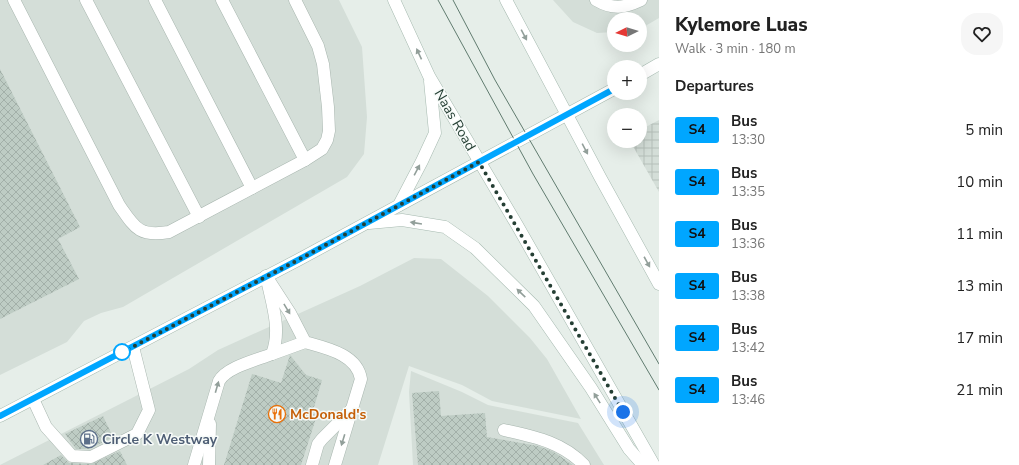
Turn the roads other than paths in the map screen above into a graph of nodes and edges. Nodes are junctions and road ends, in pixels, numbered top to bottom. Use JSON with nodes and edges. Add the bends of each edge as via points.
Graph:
{"nodes":[{"id":1,"x":14,"y":0,"type":"edge"},
{"id":2,"x":86,"y":0,"type":"edge"},
{"id":3,"x":155,"y":0,"type":"edge"},
{"id":4,"x":222,"y":0,"type":"edge"},
{"id":5,"x":294,"y":0,"type":"edge"},
{"id":6,"x":394,"y":0,"type":"edge"},
{"id":7,"x":506,"y":0,"type":"edge"},
{"id":8,"x":596,"y":0,"type":"edge"},
{"id":9,"x":641,"y":0,"type":"edge"},
{"id":10,"x":659,"y":64,"type":"edge"},
{"id":11,"x":647,"y":71,"type":"edge"},
{"id":12,"x":429,"y":76,"type":"junction"},
{"id":13,"x":607,"y":93,"type":"edge"},
{"id":14,"x":566,"y":114,"type":"junction"},
{"id":15,"x":305,"y":160,"type":"junction"},
{"id":16,"x":479,"y":162,"type":"junction"},
{"id":17,"x":252,"y":188,"type":"junction"},
{"id":18,"x":399,"y":205,"type":"junction"},
{"id":19,"x":199,"y":217,"type":"junction"},
{"id":20,"x":364,"y":224,"type":"junction"},
{"id":21,"x":266,"y":276,"type":"junction"},
{"id":22,"x":659,"y":284,"type":"edge"},
{"id":23,"x":305,"y":342,"type":"junction"},
{"id":24,"x":133,"y":346,"type":"junction"},
{"id":25,"x":272,"y":354,"type":"junction"},
{"id":26,"x":33,"y":399,"type":"junction"},
{"id":27,"x":211,"y":408,"type":"junction"},
{"id":28,"x":353,"y":408,"type":"junction"},
{"id":29,"x":0,"y":416,"type":"edge"},
{"id":30,"x":504,"y":430,"type":"dead end"},
{"id":31,"x":194,"y":465,"type":"edge"},
{"id":32,"x":209,"y":465,"type":"edge"},
{"id":33,"x":312,"y":465,"type":"edge"},
{"id":34,"x":335,"y":465,"type":"edge"},
{"id":35,"x":584,"y":465,"type":"edge"},
{"id":36,"x":643,"y":465,"type":"edge"},
{"id":37,"x":654,"y":465,"type":"edge"}],
"edges":[{"from":1,"to":19,"type":"main road","via":[[119,205],[131,222],[140,231],[155,234],[169,232]]},
{"from":2,"to":19,"type":"main road"},
{"from":3,"to":17,"type":"main road"},
{"from":4,"to":15,"type":"main road"},
{"from":5,"to":15,"type":"main road","via":[[318,46],[323,64],[328,107],[327,140],[322,149]]},
{"from":12,"to":6,"type":"main road","name":"Naas Road","one_way":true},
{"from":7,"to":14,"type":"main road","one_way":true},
{"from":8,"to":9,"type":"main road","via":[[616,8]]},
{"from":10,"to":11,"type":"main road"},
{"from":12,"to":16,"type":"main road","name":"Naas Road"},
{"from":18,"to":12,"type":"main road","one_way":true,"via":[[435,133]]},
{"from":13,"to":14,"type":"main road"},
{"from":14,"to":16,"type":"main road"},
{"from":14,"to":22,"type":"main road","one_way":true},
{"from":15,"to":17,"type":"main road"},
{"from":16,"to":18,"type":"main road"},
{"from":16,"to":37,"type":"main road","name":"Naas Road"},
{"from":17,"to":19,"type":"main road"},
{"from":18,"to":20,"type":"main road"},
{"from":20,"to":21,"type":"main road"},
{"from":36,"to":20,"type":"main road","one_way":true,"via":[[629,450],[591,388],[534,306],[475,248],[445,227],[402,220]]},
{"from":21,"to":23,"type":"main road","one_way":true},
{"from":21,"to":24,"type":"main road"},
{"from":21,"to":25,"type":"main road","via":[[277,326],[276,343]]},
{"from":23,"to":25,"type":"main road"},
{"from":23,"to":28,"type":"main road","via":[[336,352],[356,365],[360,371],[360,379]]},
{"from":24,"to":26,"type":"main road"},
{"from":24,"to":26,"type":"main road","via":[[149,410],[138,434],[91,457],[72,456],[46,427]]},
{"from":27,"to":25,"type":"main road","one_way":true,"via":[[219,380],[226,372]]},
{"from":26,"to":29,"type":"main road"},
{"from":27,"to":31,"type":"main road"},
{"from":27,"to":32,"type":"main road"},
{"from":28,"to":33,"type":"main road","via":[[322,438]]},
{"from":28,"to":34,"type":"main road","one_way":true},
{"from":30,"to":35,"type":"main road","via":[[558,445],[575,455]]}]}
